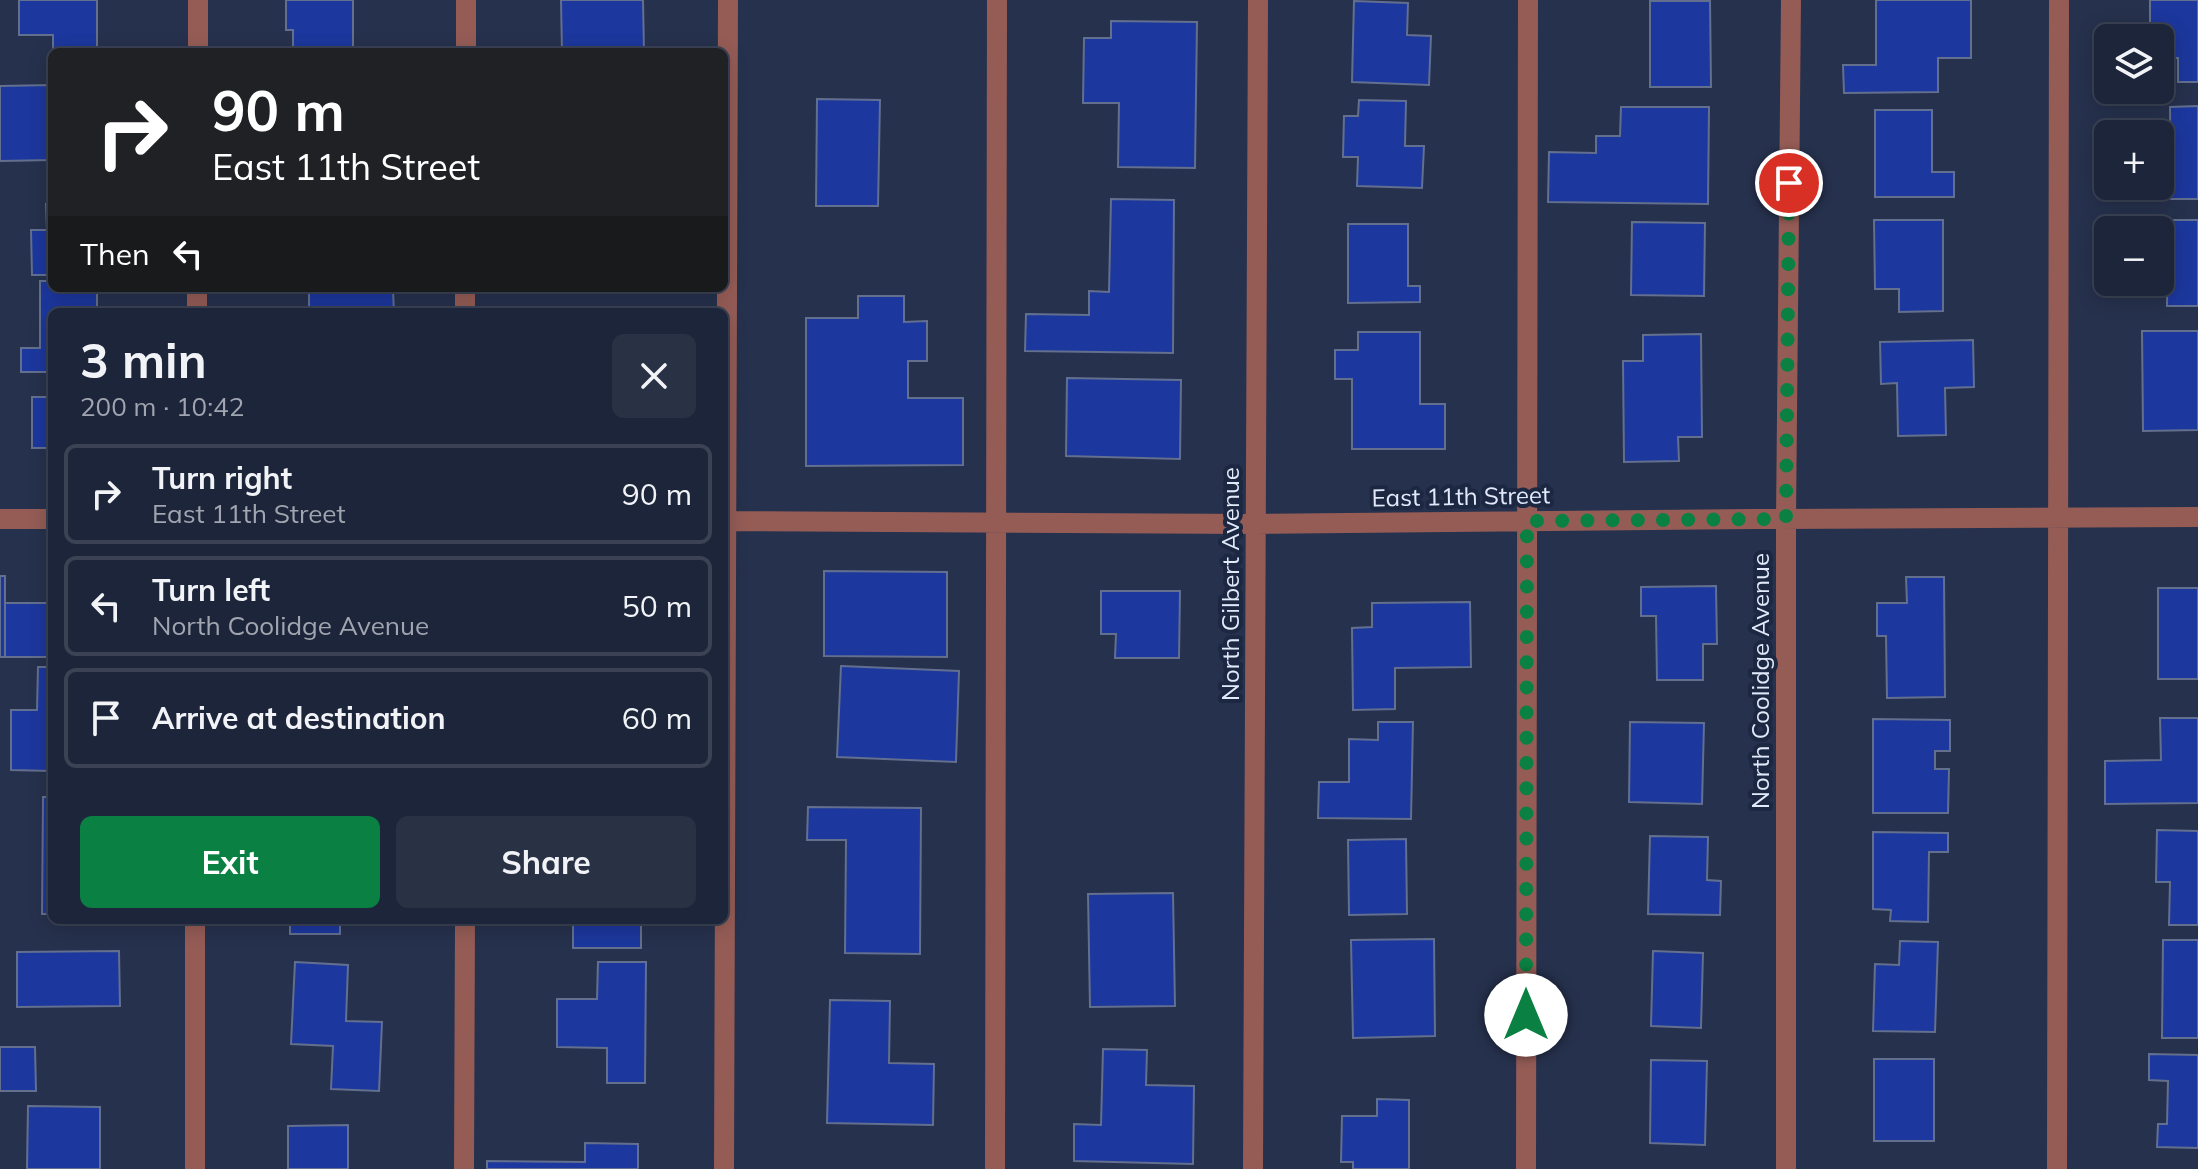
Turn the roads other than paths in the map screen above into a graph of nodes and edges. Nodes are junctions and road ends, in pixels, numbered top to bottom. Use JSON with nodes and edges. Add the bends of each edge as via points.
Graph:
{"nodes":[{"id":1,"x":198,"y":0,"type":"edge"},
{"id":2,"x":466,"y":0,"type":"edge"},
{"id":3,"x":728,"y":0,"type":"edge"},
{"id":4,"x":997,"y":0,"type":"edge"},
{"id":5,"x":1258,"y":0,"type":"edge"},
{"id":6,"x":1528,"y":0,"type":"edge"},
{"id":7,"x":1791,"y":0,"type":"edge"},
{"id":8,"x":2059,"y":0,"type":"edge"},
{"id":9,"x":198,"y":48,"type":"edge"},
{"id":10,"x":466,"y":48,"type":"edge"},
{"id":11,"x":728,"y":48,"type":"edge"},
{"id":12,"x":2058,"y":517,"type":"junction"},
{"id":13,"x":2198,"y":517,"type":"edge"},
{"id":14,"x":0,"y":519,"type":"edge"},
{"id":15,"x":48,"y":519,"type":"edge"},
{"id":16,"x":1786,"y":519,"type":"junction"},
{"id":17,"x":728,"y":521,"type":"edge"},
{"id":18,"x":1527,"y":521,"type":"junction"},
{"id":19,"x":996,"y":523,"type":"junction"},
{"id":20,"x":1256,"y":524,"type":"junction"},
{"id":21,"x":195,"y":924,"type":"edge"},
{"id":22,"x":465,"y":924,"type":"edge"},
{"id":23,"x":724,"y":924,"type":"edge"},
{"id":24,"x":195,"y":1169,"type":"edge"},
{"id":25,"x":464,"y":1169,"type":"edge"},
{"id":26,"x":724,"y":1169,"type":"edge"},
{"id":27,"x":995,"y":1169,"type":"edge"},
{"id":28,"x":1253,"y":1169,"type":"edge"},
{"id":29,"x":1526,"y":1169,"type":"edge"},
{"id":30,"x":1786,"y":1169,"type":"edge"},
{"id":31,"x":2057,"y":1169,"type":"edge"}],
"edges":[{"from":1,"to":9,"type":"street"},
{"from":2,"to":10,"type":"street"},
{"from":3,"to":11,"type":"street"},
{"from":4,"to":19,"type":"street"},
{"from":5,"to":20,"type":"street","name":"North Gilbert Avenue"},
{"from":6,"to":18,"type":"street"},
{"from":7,"to":16,"type":"street","name":"North Coolidge Avenue"},
{"from":8,"to":12,"type":"street"},
{"from":12,"to":13,"type":"street","name":"East 11th Street"},
{"from":12,"to":16,"type":"street","name":"East 11th Street"},
{"from":12,"to":31,"type":"street"},
{"from":14,"to":15,"type":"street"},
{"from":16,"to":18,"type":"street","name":"East 11th Street"},
{"from":16,"to":30,"type":"street","name":"North Coolidge Avenue"},
{"from":17,"to":19,"type":"street","name":"East 11th Street"},
{"from":18,"to":20,"type":"street","name":"East 11th Street"},
{"from":18,"to":29,"type":"street"},
{"from":19,"to":20,"type":"street","name":"East 11th Street"},
{"from":19,"to":27,"type":"street"},
{"from":20,"to":28,"type":"street","name":"North Gilbert Avenue"},
{"from":21,"to":24,"type":"street"},
{"from":22,"to":25,"type":"street"},
{"from":23,"to":26,"type":"street"}]}
